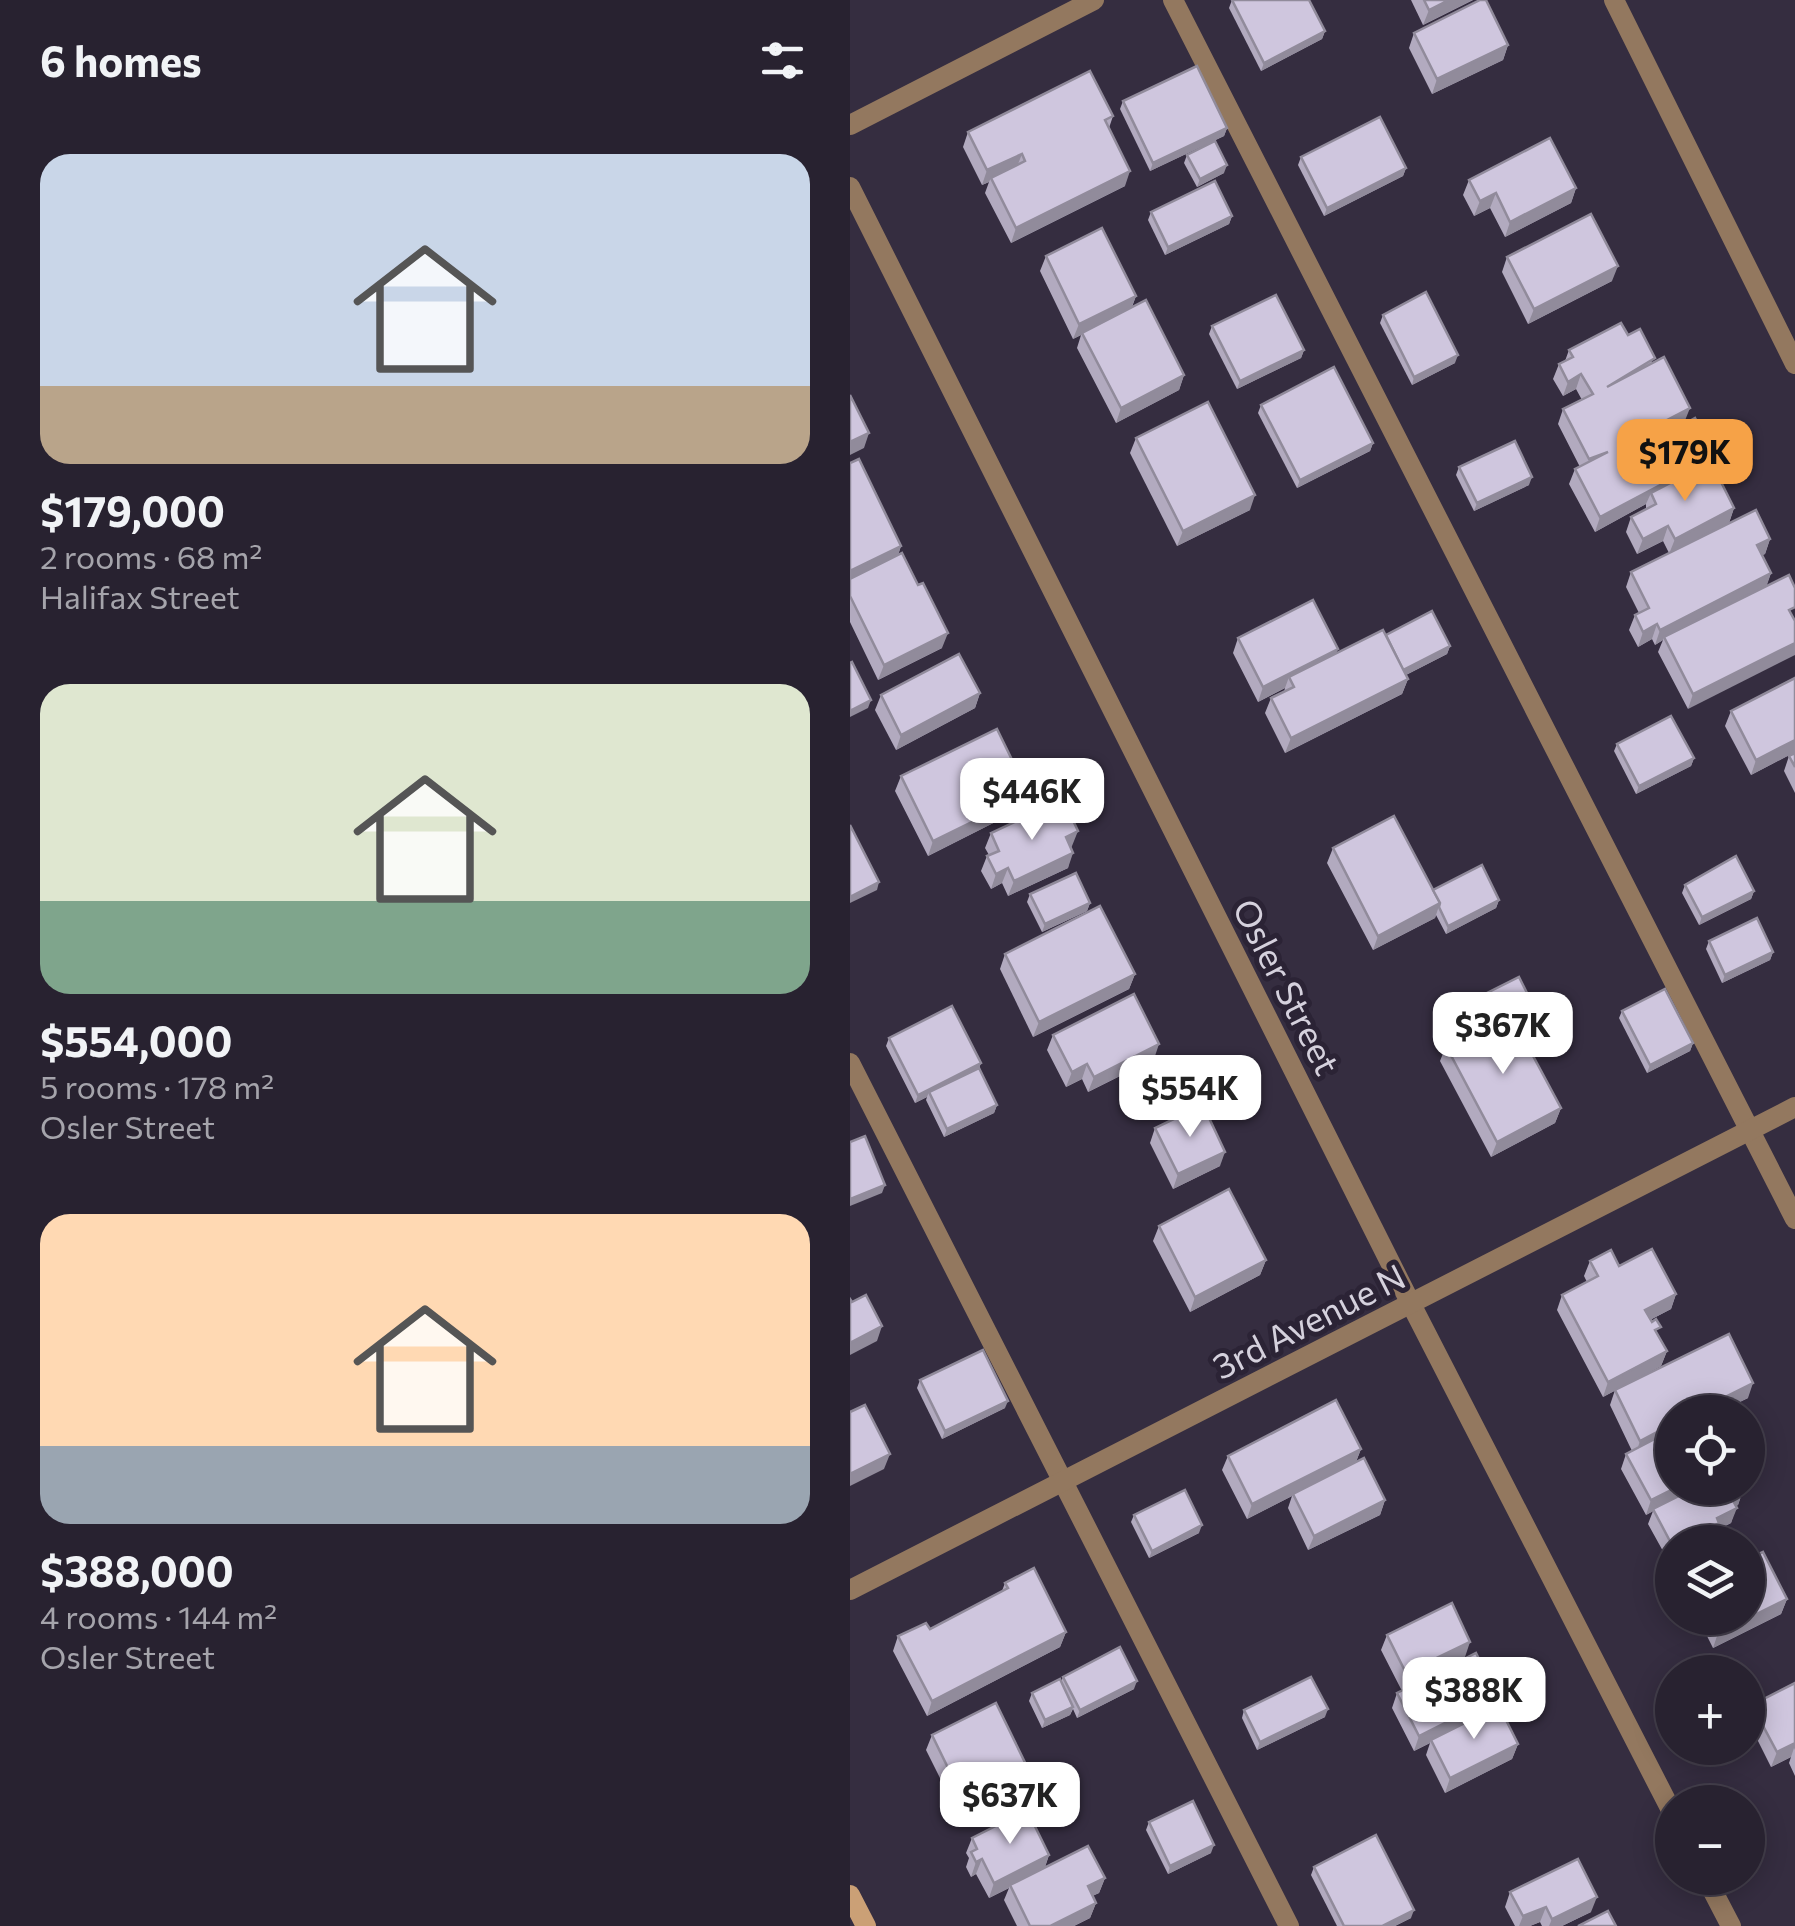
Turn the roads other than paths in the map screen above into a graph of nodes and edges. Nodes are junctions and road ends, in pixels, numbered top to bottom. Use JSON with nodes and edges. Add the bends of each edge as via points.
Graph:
{"nodes":[{"id":1,"x":1094,"y":0,"type":"edge"},
{"id":2,"x":1173,"y":0,"type":"edge"},
{"id":3,"x":1614,"y":0,"type":"edge"},
{"id":4,"x":850,"y":125,"type":"edge"},
{"id":5,"x":850,"y":187,"type":"edge"},
{"id":6,"x":1795,"y":364,"type":"edge"},
{"id":7,"x":850,"y":1063,"type":"edge"},
{"id":8,"x":1795,"y":1107,"type":"edge"},
{"id":9,"x":1749,"y":1130,"type":"junction"},
{"id":10,"x":1795,"y":1219,"type":"edge"},
{"id":11,"x":1411,"y":1304,"type":"junction"},
{"id":12,"x":1064,"y":1480,"type":"junction"},
{"id":13,"x":850,"y":1590,"type":"edge"},
{"id":14,"x":1658,"y":1785,"type":"edge"},
{"id":15,"x":850,"y":1895,"type":"edge"},
{"id":16,"x":1715,"y":1895,"type":"edge"},
{"id":17,"x":866,"y":1926,"type":"edge"},
{"id":18,"x":1289,"y":1926,"type":"edge"},
{"id":19,"x":1731,"y":1926,"type":"edge"}],
"edges":[{"from":1,"to":4,"type":"street"},
{"from":2,"to":9,"type":"street"},
{"from":3,"to":6,"type":"street"},
{"from":5,"to":11,"type":"street","name":"Osler Street"},
{"from":7,"to":12,"type":"street"},
{"from":8,"to":9,"type":"street","name":"3rd Avenue N"},
{"from":9,"to":10,"type":"street"},
{"from":9,"to":11,"type":"street","name":"3rd Avenue N"},
{"from":11,"to":12,"type":"street","name":"3rd Avenue N"},
{"from":11,"to":14,"type":"street","name":"Osler Street"},
{"from":12,"to":13,"type":"street","name":"3rd Avenue N"},
{"from":12,"to":18,"type":"street"},
{"from":15,"to":17,"type":"main road"},
{"from":16,"to":19,"type":"street"}]}
